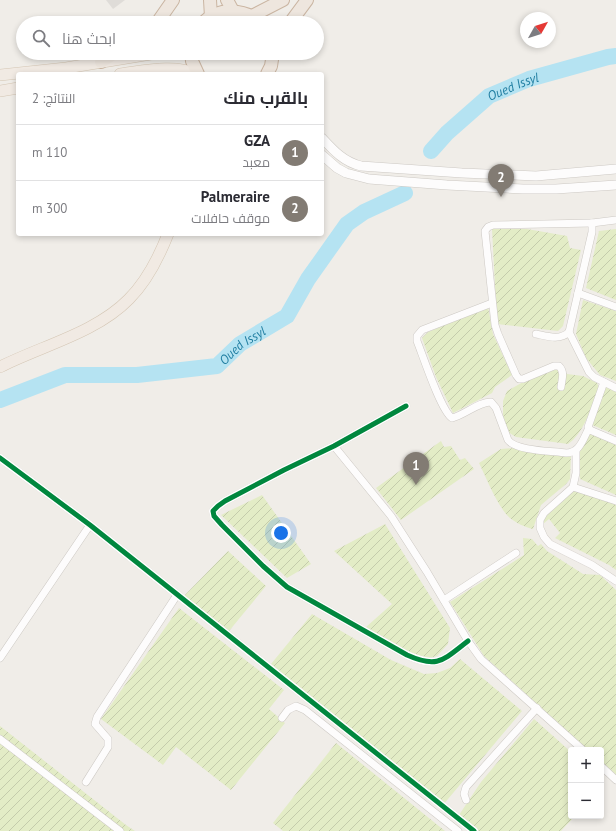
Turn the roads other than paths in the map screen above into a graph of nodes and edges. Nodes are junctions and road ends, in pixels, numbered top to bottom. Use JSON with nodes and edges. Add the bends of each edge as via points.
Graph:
{"nodes":[{"id":1,"x":173,"y":0,"type":"edge"},
{"id":2,"x":210,"y":0,"type":"edge"},
{"id":3,"x":227,"y":0,"type":"edge"},
{"id":4,"x":283,"y":0,"type":"edge"},
{"id":5,"x":307,"y":0,"type":"edge"},
{"id":6,"x":233,"y":11,"type":"junction"},
{"id":7,"x":162,"y":16,"type":"edge"},
{"id":8,"x":208,"y":16,"type":"edge"},
{"id":9,"x":214,"y":16,"type":"edge"},
{"id":10,"x":250,"y":16,"type":"edge"},
{"id":11,"x":260,"y":16,"type":"edge"},
{"id":12,"x":295,"y":16,"type":"edge"},
{"id":13,"x":104,"y":60,"type":"edge"},
{"id":14,"x":113,"y":60,"type":"edge"},
{"id":15,"x":192,"y":60,"type":"edge"},
{"id":16,"x":271,"y":60,"type":"edge"},
{"id":17,"x":101,"y":62,"type":"junction"},
{"id":18,"x":269,"y":71,"type":"edge"},
{"id":19,"x":23,"y":72,"type":"edge"},
{"id":20,"x":143,"y":72,"type":"edge"},
{"id":21,"x":193,"y":72,"type":"edge"},
{"id":22,"x":196,"y":72,"type":"edge"},
{"id":23,"x":16,"y":73,"type":"edge"},
{"id":24,"x":0,"y":75,"type":"edge"},
{"id":25,"x":16,"y":88,"type":"edge"},
{"id":26,"x":0,"y":91,"type":"edge"},
{"id":27,"x":324,"y":140,"type":"edge"},
{"id":28,"x":324,"y":157,"type":"edge"},
{"id":29,"x":616,"y":169,"type":"edge"},
{"id":30,"x":616,"y":185,"type":"edge"},
{"id":31,"x":616,"y":220,"type":"edge"},
{"id":32,"x":592,"y":223,"type":"junction"},
{"id":33,"x":167,"y":236,"type":"edge"},
{"id":34,"x":578,"y":293,"type":"junction"},
{"id":35,"x":492,"y":303,"type":"junction"},
{"id":36,"x":616,"y":307,"type":"edge"},
{"id":37,"x":568,"y":332,"type":"junction"},
{"id":38,"x":536,"y":334,"type":"dead end"},
{"id":39,"x":0,"y":367,"type":"edge"},
{"id":40,"x":604,"y":382,"type":"junction"},
{"id":41,"x":561,"y":387,"type":"dead end"},
{"id":42,"x":616,"y":388,"type":"edge"},
{"id":43,"x":406,"y":406,"type":"dead end"},
{"id":44,"x":589,"y":428,"type":"junction"},
{"id":45,"x":616,"y":441,"type":"edge"},
{"id":46,"x":334,"y":446,"type":"junction"},
{"id":47,"x":576,"y":451,"type":"junction"},
{"id":48,"x":0,"y":458,"type":"edge"},
{"id":49,"x":572,"y":487,"type":"junction"},
{"id":50,"x":616,"y":501,"type":"edge"},
{"id":51,"x":90,"y":526,"type":"junction"},
{"id":52,"x":516,"y":553,"type":"dead end"},
{"id":53,"x":616,"y":581,"type":"edge"},
{"id":54,"x":177,"y":595,"type":"junction"},
{"id":55,"x":444,"y":600,"type":"junction"},
{"id":56,"x":468,"y":641,"type":"junction"},
{"id":57,"x":0,"y":658,"type":"edge"},
{"id":58,"x":537,"y":708,"type":"junction"},
{"id":59,"x":282,"y":718,"type":"dead end"},
{"id":60,"x":0,"y":739,"type":"edge"},
{"id":61,"x":580,"y":747,"type":"edge"},
{"id":62,"x":604,"y":769,"type":"edge"},
{"id":63,"x":616,"y":780,"type":"edge"},
{"id":64,"x":86,"y":782,"type":"dead end"},
{"id":65,"x":466,"y":800,"type":"dead end"},
{"id":66,"x":120,"y":831,"type":"edge"},
{"id":67,"x":458,"y":831,"type":"edge"},
{"id":68,"x":474,"y":831,"type":"edge"}],
"edges":[{"from":1,"to":7,"type":"highway"},
{"from":2,"to":8,"type":"highway"},
{"from":3,"to":6,"type":"highway"},
{"from":4,"to":11,"type":"highway"},
{"from":5,"to":12,"type":"highway"},
{"from":6,"to":9,"type":"highway"},
{"from":6,"to":10,"type":"highway"},
{"from":13,"to":17,"type":"highway"},
{"from":14,"to":17,"type":"main road"},
{"from":15,"to":22,"type":"highway"},
{"from":16,"to":18,"type":"highway"},
{"from":17,"to":19,"type":"main road"},
{"from":20,"to":21,"type":"main road","via":[[178,69]]},
{"from":23,"to":24,"type":"main road"},
{"from":25,"to":26,"type":"main road"},
{"from":27,"to":29,"type":"street","via":[[346,160],[372,167],[536,176]]},
{"from":28,"to":30,"type":"street","via":[[346,173],[369,179],[523,189]]},
{"from":31,"to":32,"type":"street"},
{"from":32,"to":34,"type":"street"},
{"from":32,"to":35,"type":"street","via":[[488,227],[485,238]]},
{"from":33,"to":39,"type":"main road","via":[[152,269],[140,287],[114,312],[85,329]]},
{"from":34,"to":36,"type":"street"},
{"from":34,"to":37,"type":"street"},
{"from":35,"to":41,"type":"street","via":[[498,334],[516,375],[523,378],[559,366],[563,374]]},
{"from":35,"to":47,"type":"street","via":[[422,330],[417,336],[448,416],[452,418],[491,402],[496,408],[510,444],[566,453]]},
{"from":37,"to":38,"type":"street","via":[[557,338]]},
{"from":37,"to":40,"type":"street","via":[[589,372]]},
{"from":40,"to":42,"type":"street"},
{"from":40,"to":44,"type":"street"},
{"from":43,"to":46,"type":"street"},
{"from":44,"to":45,"type":"street"},
{"from":44,"to":47,"type":"street"},
{"from":46,"to":55,"type":"street","via":[[391,516]]},
{"from":46,"to":56,"type":"street","via":[[221,503],[213,510],[214,516],[287,587],[407,655],[431,663],[441,661]]},
{"from":47,"to":49,"type":"street","via":[[576,472]]},
{"from":48,"to":51,"type":"street"},
{"from":49,"to":50,"type":"street"},
{"from":49,"to":53,"type":"street","via":[[544,513],[540,520],[544,537],[550,544],[592,565]]},
{"from":51,"to":54,"type":"street"},
{"from":51,"to":57,"type":"street"},
{"from":52,"to":55,"type":"street"},
{"from":54,"to":64,"type":"street","via":[[96,717],[95,724],[108,739],[108,747]]},
{"from":54,"to":68,"type":"street"},
{"from":55,"to":56,"type":"street"},
{"from":56,"to":58,"type":"street","via":[[481,660]]},
{"from":58,"to":61,"type":"street"},
{"from":58,"to":65,"type":"street","via":[[466,787]]},
{"from":59,"to":67,"type":"street","via":[[288,710],[296,706],[305,710]]},
{"from":60,"to":66,"type":"street"},
{"from":62,"to":63,"type":"street"}]}
